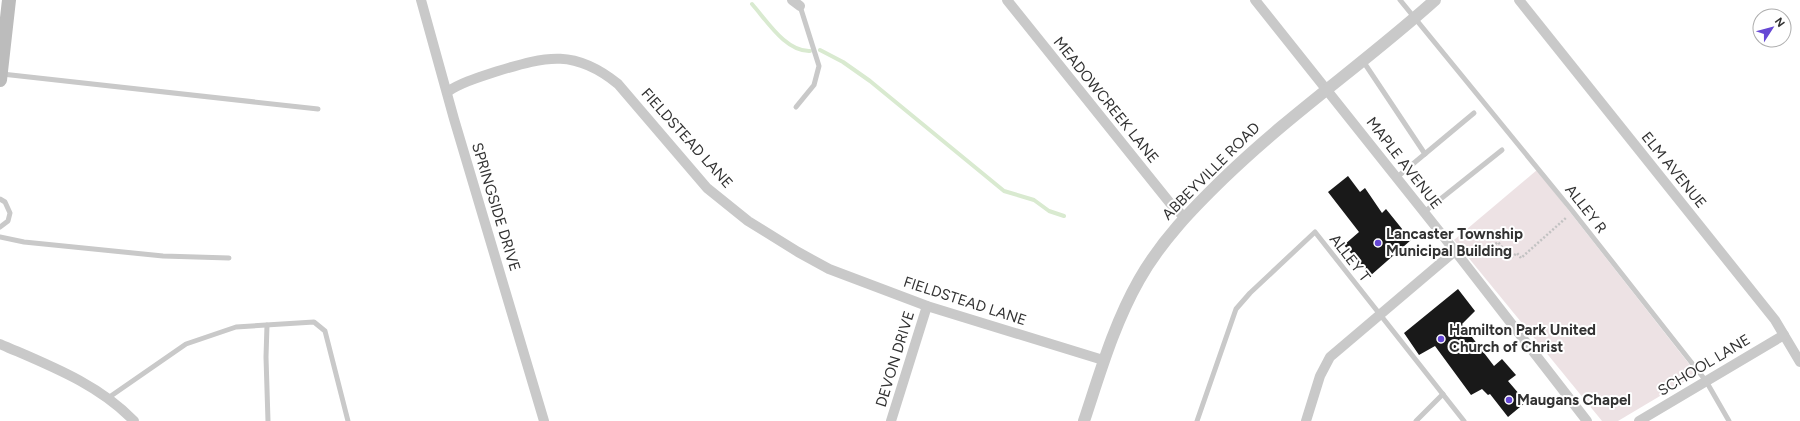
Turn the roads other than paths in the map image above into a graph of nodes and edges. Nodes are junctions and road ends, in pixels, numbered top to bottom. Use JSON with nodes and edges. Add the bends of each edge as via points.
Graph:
{"nodes":[{"id":1,"x":9,"y":0,"type":"edge"},
{"id":2,"x":421,"y":0,"type":"edge"},
{"id":3,"x":1007,"y":0,"type":"edge"},
{"id":4,"x":1255,"y":0,"type":"edge"},
{"id":5,"x":1400,"y":0,"type":"edge"},
{"id":6,"x":1435,"y":0,"type":"edge"},
{"id":7,"x":1519,"y":0,"type":"edge"},
{"id":8,"x":796,"y":3,"type":"edge"},
{"id":9,"x":1414,"y":19,"type":"junction"},
{"id":10,"x":1363,"y":61,"type":"junction"},
{"id":11,"x":0,"y":77,"type":"edge"},
{"id":12,"x":1327,"y":90,"type":"junction"},
{"id":13,"x":447,"y":92,"type":"junction"},
{"id":14,"x":796,"y":107,"type":"dead end"},
{"id":15,"x":318,"y":109,"type":"dead end"},
{"id":16,"x":1474,"y":113,"type":"dead end"},
{"id":17,"x":1502,"y":150,"type":"dead end"},
{"id":18,"x":1425,"y":154,"type":"junction"},
{"id":19,"x":1396,"y":178,"type":"junction"},
{"id":20,"x":0,"y":199,"type":"edge"},
{"id":21,"x":1423,"y":213,"type":"junction"},
{"id":22,"x":1184,"y":217,"type":"junction"},
{"id":23,"x":0,"y":227,"type":"edge"},
{"id":24,"x":0,"y":238,"type":"edge"},
{"id":25,"x":1455,"y":251,"type":"junction"},
{"id":26,"x":229,"y":258,"type":"dead end"},
{"id":27,"x":927,"y":306,"type":"junction"},
{"id":28,"x":1379,"y":314,"type":"junction"},
{"id":29,"x":267,"y":325,"type":"junction"},
{"id":30,"x":1784,"y":335,"type":"junction"},
{"id":31,"x":0,"y":344,"type":"edge"},
{"id":32,"x":1103,"y":360,"type":"junction"},
{"id":33,"x":1800,"y":362,"type":"edge"},
{"id":34,"x":1706,"y":380,"type":"junction"},
{"id":35,"x":1443,"y":394,"type":"junction"},
{"id":36,"x":108,"y":398,"type":"junction"},
{"id":37,"x":134,"y":421,"type":"edge"},
{"id":38,"x":268,"y":421,"type":"edge"},
{"id":39,"x":348,"y":421,"type":"edge"},
{"id":40,"x":544,"y":421,"type":"edge"},
{"id":41,"x":891,"y":421,"type":"edge"},
{"id":42,"x":1084,"y":421,"type":"edge"},
{"id":43,"x":1197,"y":421,"type":"edge"},
{"id":44,"x":1306,"y":421,"type":"edge"},
{"id":45,"x":1416,"y":421,"type":"edge"},
{"id":46,"x":1464,"y":421,"type":"edge"},
{"id":47,"x":1587,"y":421,"type":"edge"},
{"id":48,"x":1639,"y":421,"type":"edge"},
{"id":49,"x":1729,"y":421,"type":"edge"}],
"edges":[{"from":1,"to":11,"type":"main road"},
{"from":2,"to":13,"type":"street","name":"SPRINGSIDE DRIVE"},
{"from":3,"to":22,"type":"street","name":"MEADOWCREEK LANE"},
{"from":4,"to":12,"type":"street","name":"MAPLE AVENUE"},
{"from":5,"to":9,"type":"lane","name":"ALLEY R"},
{"from":6,"to":9,"type":"street","name":"ABBEYVILLE ROAD"},
{"from":7,"to":30,"type":"street","name":"ELM AVENUE","via":[[1775,320]]},
{"from":8,"to":14,"type":"lane","via":[[819,66],[814,85]]},
{"from":9,"to":10,"type":"street","name":"ABBEYVILLE ROAD"},
{"from":9,"to":34,"type":"lane","name":"ALLEY R","via":[[1440,47],[1560,195]]},
{"from":10,"to":12,"type":"street","name":"ABBEYVILLE ROAD"},
{"from":10,"to":18,"type":"lane"},
{"from":11,"to":15,"type":"lane"},
{"from":12,"to":19,"type":"street","name":"MAPLE AVENUE"},
{"from":12,"to":22,"type":"street","name":"ABBEYVILLE ROAD","via":[[1249,154]]},
{"from":13,"to":27,"type":"street","name":"FIELDSTEAD LANE","via":[[470,80],[538,60],[562,58],[592,66],[618,84],[708,188],[748,220],[829,269]]},
{"from":13,"to":40,"type":"street","name":"SPRINGSIDE DRIVE"},
{"from":16,"to":18,"type":"lane"},
{"from":17,"to":21,"type":"lane"},
{"from":18,"to":19,"type":"lane"},
{"from":19,"to":21,"type":"street","name":"MAPLE AVENUE"},
{"from":20,"to":23,"type":"lane","via":[[5,202],[10,213],[8,221]]},
{"from":21,"to":25,"type":"street","name":"MAPLE AVENUE"},
{"from":22,"to":32,"type":"street","name":"ABBEYVILLE ROAD","via":[[1139,280]]},
{"from":24,"to":26,"type":"lane","via":[[163,256]]},
{"from":25,"to":28,"type":"street"},
{"from":25,"to":47,"type":"street","name":"MAPLE AVENUE"},
{"from":27,"to":32,"type":"street","name":"FIELDSTEAD LANE"},
{"from":27,"to":41,"type":"street","name":"DEVON DRIVE"},
{"from":28,"to":35,"type":"lane","name":"ALLEY T"},
{"from":28,"to":43,"type":"lane","name":"ALLEY T","via":[[1315,232],[1250,293],[1236,310]]},
{"from":28,"to":44,"type":"street","via":[[1330,357],[1320,376]]},
{"from":29,"to":36,"type":"lane","via":[[236,327],[186,344]]},
{"from":29,"to":38,"type":"lane"},
{"from":29,"to":39,"type":"lane","via":[[314,322],[325,330]]},
{"from":30,"to":33,"type":"street","name":"ELM AVENUE"},
{"from":30,"to":34,"type":"street","name":"SCHOOL LANE"},
{"from":31,"to":36,"type":"street","via":[[69,374]]},
{"from":32,"to":42,"type":"street","name":"ABBEYVILLE ROAD"},
{"from":34,"to":48,"type":"street","name":"SCHOOL LANE"},
{"from":34,"to":49,"type":"lane","name":"ALLEY R"},
{"from":35,"to":45,"type":"lane"},
{"from":35,"to":46,"type":"lane","name":"ALLEY T"},
{"from":36,"to":37,"type":"street"}]}
